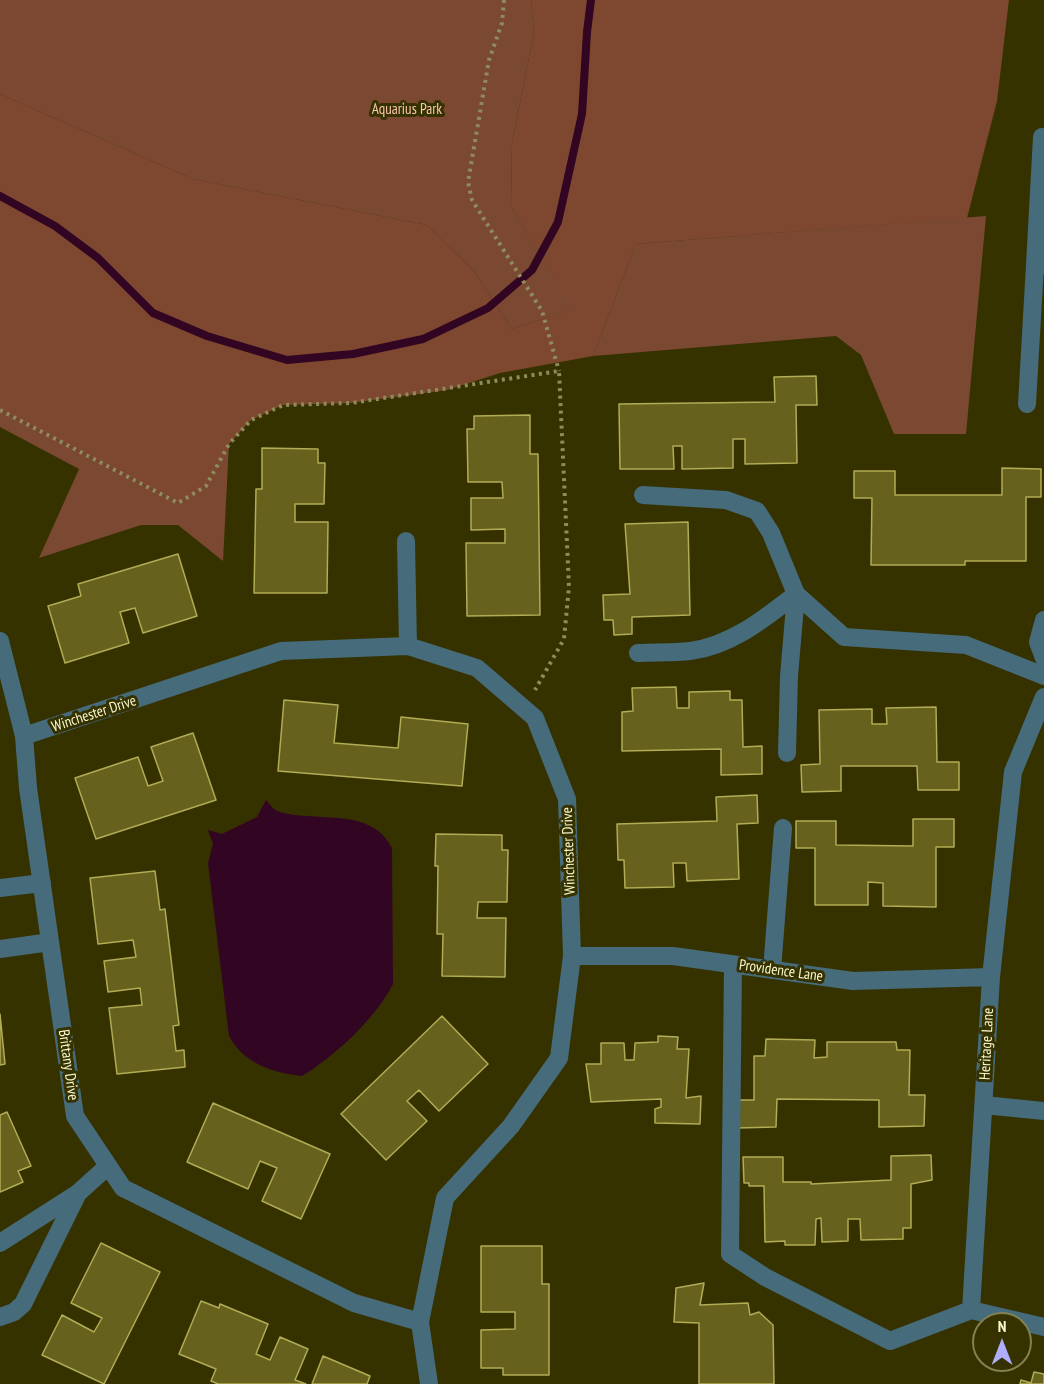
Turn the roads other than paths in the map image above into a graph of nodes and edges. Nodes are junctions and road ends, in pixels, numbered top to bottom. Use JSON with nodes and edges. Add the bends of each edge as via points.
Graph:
{"nodes":[{"id":1,"x":1042,"y":137,"type":"dead end"},
{"id":2,"x":1039,"y":265,"type":"edge"},
{"id":3,"x":1027,"y":404,"type":"dead end"},
{"id":4,"x":643,"y":495,"type":"dead end"},
{"id":5,"x":406,"y":541,"type":"dead end"},
{"id":6,"x":796,"y":594,"type":"junction"},
{"id":7,"x":1044,"y":620,"type":"edge"},
{"id":8,"x":0,"y":641,"type":"edge"},
{"id":9,"x":408,"y":646,"type":"junction"},
{"id":10,"x":638,"y":653,"type":"dead end"},
{"id":11,"x":1044,"y":658,"type":"edge"},
{"id":12,"x":1044,"y":676,"type":"edge"},
{"id":13,"x":1044,"y":697,"type":"edge"},
{"id":14,"x":24,"y":736,"type":"junction"},
{"id":15,"x":787,"y":753,"type":"dead end"},
{"id":16,"x":783,"y":828,"type":"dead end"},
{"id":17,"x":42,"y":883,"type":"junction"},
{"id":18,"x":0,"y":888,"type":"edge"},
{"id":19,"x":50,"y":942,"type":"junction"},
{"id":20,"x":0,"y":949,"type":"edge"},
{"id":21,"x":572,"y":956,"type":"junction"},
{"id":22,"x":732,"y":964,"type":"junction"},
{"id":23,"x":772,"y":970,"type":"junction"},
{"id":24,"x":991,"y":977,"type":"junction"},
{"id":25,"x":984,"y":1105,"type":"junction"},
{"id":26,"x":1044,"y":1111,"type":"edge"},
{"id":27,"x":108,"y":1166,"type":"junction"},
{"id":28,"x":78,"y":1193,"type":"junction"},
{"id":29,"x":0,"y":1243,"type":"edge"},
{"id":30,"x":971,"y":1310,"type":"junction"},
{"id":31,"x":0,"y":1317,"type":"edge"},
{"id":32,"x":420,"y":1322,"type":"junction"},
{"id":33,"x":1044,"y":1328,"type":"edge"},
{"id":34,"x":429,"y":1384,"type":"edge"}],
"edges":[{"from":1,"to":2,"type":"street"},
{"from":2,"to":3,"type":"street"},
{"from":4,"to":6,"type":"street","via":[[726,500],[757,511],[771,533]]},
{"from":5,"to":9,"type":"street"},
{"from":6,"to":10,"type":"street","via":[[755,627],[722,641],[692,651]]},
{"from":6,"to":12,"type":"street","via":[[844,637],[966,645]]},
{"from":6,"to":15,"type":"street"},
{"from":7,"to":11,"type":"street","via":[[1038,642]]},
{"from":8,"to":14,"type":"street","name":"Brittany Drive"},
{"from":9,"to":14,"type":"street","name":"Winchester Drive","via":[[281,651]]},
{"from":9,"to":21,"type":"street","name":"Winchester Drive","via":[[477,668],[535,718],[567,799]]},
{"from":13,"to":24,"type":"street","name":"Heritage Lane","via":[[1013,772]]},
{"from":14,"to":17,"type":"street","name":"Brittany Drive"},
{"from":16,"to":23,"type":"street"},
{"from":17,"to":18,"type":"street"},
{"from":17,"to":19,"type":"street","name":"Brittany Drive"},
{"from":19,"to":20,"type":"street"},
{"from":19,"to":27,"type":"street","name":"Brittany Drive","via":[[75,1116]]},
{"from":21,"to":22,"type":"street","name":"Providence Lane","via":[[674,956]]},
{"from":21,"to":32,"type":"street","name":"Winchester Drive","via":[[559,1058],[511,1126],[445,1198]]},
{"from":22,"to":23,"type":"street","name":"Providence Lane"},
{"from":22,"to":30,"type":"street","via":[[730,1254],[765,1277],[890,1341]]},
{"from":23,"to":24,"type":"street","name":"Providence Lane","via":[[853,981]]},
{"from":24,"to":25,"type":"street","name":"Heritage Lane"},
{"from":25,"to":26,"type":"street"},
{"from":25,"to":30,"type":"street","name":"Heritage Lane"},
{"from":27,"to":28,"type":"street"},
{"from":27,"to":32,"type":"street","name":"Brittany Drive","via":[[123,1188],[354,1303]]},
{"from":28,"to":29,"type":"street"},
{"from":28,"to":31,"type":"street","via":[[23,1304]]},
{"from":30,"to":33,"type":"street"},
{"from":32,"to":34,"type":"street","name":"Winchester Drive"}]}
